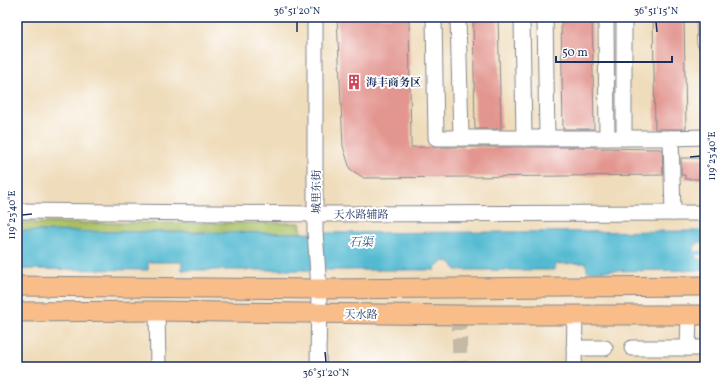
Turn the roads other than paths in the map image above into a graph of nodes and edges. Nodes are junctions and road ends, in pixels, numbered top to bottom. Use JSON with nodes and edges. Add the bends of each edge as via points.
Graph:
{"nodes":[{"id":1,"x":315,"y":17,"type":"edge"},
{"id":2,"x":434,"y":17,"type":"edge"},
{"id":3,"x":458,"y":17,"type":"edge"},
{"id":4,"x":522,"y":17,"type":"edge"},
{"id":5,"x":545,"y":17,"type":"edge"},
{"id":6,"x":606,"y":17,"type":"edge"},
{"id":7,"x":624,"y":17,"type":"edge"},
{"id":8,"x":704,"y":17,"type":"edge"},
{"id":9,"x":705,"y":43,"type":"edge"},
{"id":10,"x":705,"y":137,"type":"edge"},
{"id":11,"x":462,"y":138,"type":"junction"},
{"id":12,"x":524,"y":138,"type":"junction"},
{"id":13,"x":547,"y":138,"type":"junction"},
{"id":14,"x":607,"y":138,"type":"junction"},
{"id":15,"x":624,"y":138,"type":"junction"},
{"id":16,"x":671,"y":138,"type":"junction"},
{"id":17,"x":17,"y":211,"type":"edge"},
{"id":18,"x":673,"y":213,"type":"junction"},
{"id":19,"x":705,"y":213,"type":"edge"},
{"id":20,"x":316,"y":214,"type":"junction"},
{"id":21,"x":318,"y":282,"type":"junction"},
{"id":22,"x":17,"y":286,"type":"edge"},
{"id":23,"x":705,"y":286,"type":"edge"},
{"id":24,"x":17,"y":312,"type":"edge"},
{"id":25,"x":157,"y":312,"type":"junction"},
{"id":26,"x":318,"y":313,"type":"junction"},
{"id":27,"x":574,"y":314,"type":"junction"},
{"id":28,"x":697,"y":315,"type":"edge"},
{"id":29,"x":574,"y":348,"type":"junction"},
{"id":30,"x":606,"y":348,"type":"dead end"},
{"id":31,"x":632,"y":348,"type":"dead end"},
{"id":32,"x":688,"y":348,"type":"junction"},
{"id":33,"x":705,"y":348,"type":"edge"},
{"id":34,"x":158,"y":367,"type":"edge"},
{"id":35,"x":318,"y":367,"type":"edge"},
{"id":36,"x":574,"y":367,"type":"edge"}],
"edges":[{"from":1,"to":20,"type":"street","name":"城里东街"},
{"from":2,"to":11,"type":"street","via":[[436,138]]},
{"from":3,"to":11,"type":"street"},
{"from":4,"to":12,"type":"street"},
{"from":5,"to":13,"type":"street"},
{"from":6,"to":14,"type":"street"},
{"from":7,"to":15,"type":"street"},
{"from":8,"to":9,"type":"street"},
{"from":10,"to":16,"type":"street"},
{"from":11,"to":12,"type":"street"},
{"from":12,"to":13,"type":"street"},
{"from":13,"to":14,"type":"street"},
{"from":14,"to":15,"type":"street"},
{"from":15,"to":16,"type":"street"},
{"from":16,"to":18,"type":"street"},
{"from":17,"to":20,"type":"street","name":"天水路辅路"},
{"from":18,"to":19,"type":"street","name":"天水路辅路"},
{"from":18,"to":20,"type":"street","name":"天水路辅路"},
{"from":20,"to":21,"type":"street","name":"城里东街"},
{"from":21,"to":22,"type":"main road"},
{"from":21,"to":23,"type":"main road"},
{"from":21,"to":26,"type":"street","name":"城里东街"},
{"from":24,"to":25,"type":"main road","name":"天水路"},
{"from":25,"to":26,"type":"main road","name":"天水路"},
{"from":25,"to":34,"type":"street"},
{"from":26,"to":27,"type":"main road","name":"天水路"},
{"from":26,"to":35,"type":"street","name":"城里东街"},
{"from":27,"to":28,"type":"main road","name":"天水路"},
{"from":27,"to":29,"type":"street"},
{"from":28,"to":32,"type":"street"},
{"from":29,"to":30,"type":"street"},
{"from":29,"to":36,"type":"street"},
{"from":31,"to":32,"type":"street"},
{"from":32,"to":33,"type":"street"}]}
